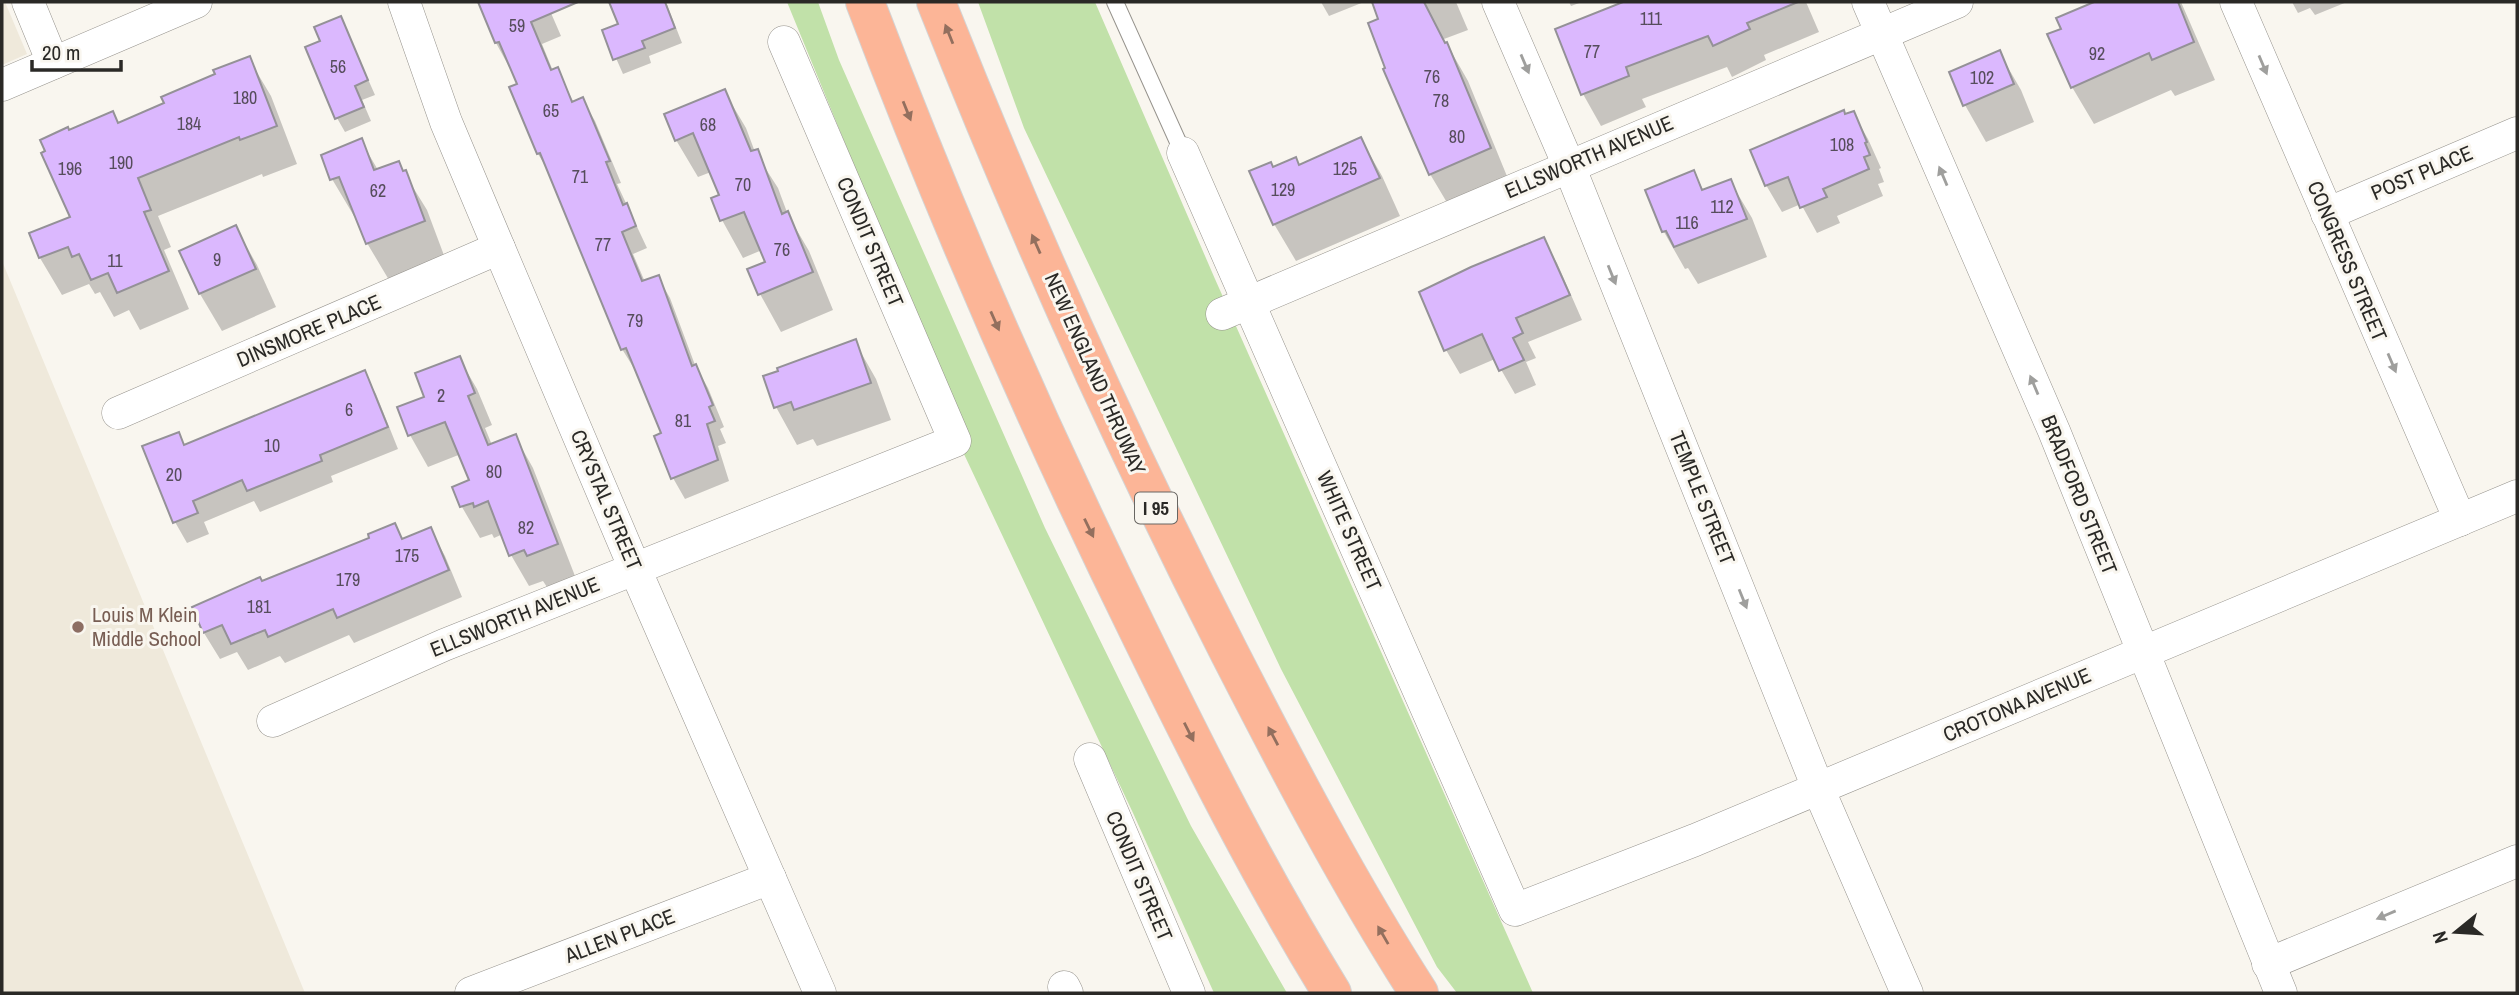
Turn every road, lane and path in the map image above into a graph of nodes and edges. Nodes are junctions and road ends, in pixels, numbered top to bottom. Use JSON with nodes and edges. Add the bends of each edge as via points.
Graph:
{"nodes":[{"id":1,"x":28,"y":2,"type":"edge"},
{"id":2,"x":196,"y":2,"type":"edge"},
{"id":3,"x":404,"y":2,"type":"edge"},
{"id":4,"x":865,"y":2,"type":"edge"},
{"id":5,"x":936,"y":2,"type":"edge"},
{"id":6,"x":1115,"y":2,"type":"edge"},
{"id":7,"x":1498,"y":2,"type":"edge"},
{"id":8,"x":1868,"y":2,"type":"edge"},
{"id":9,"x":1957,"y":2,"type":"edge"},
{"id":10,"x":2236,"y":2,"type":"edge"},
{"id":11,"x":1881,"y":34,"type":"junction"},
{"id":12,"x":784,"y":41,"type":"dead end"},
{"id":13,"x":53,"y":63,"type":"junction"},
{"id":14,"x":2,"y":85,"type":"edge"},
{"id":15,"x":2517,"y":133,"type":"edge"},
{"id":16,"x":1183,"y":153,"type":"joint"},
{"id":17,"x":1569,"y":166,"type":"junction"},
{"id":18,"x":2327,"y":214,"type":"junction"},
{"id":19,"x":499,"y":248,"type":"junction"},
{"id":20,"x":1235,"y":308,"type":"junction"},
{"id":21,"x":118,"y":413,"type":"dead end"},
{"id":22,"x":955,"y":442,"type":"joint"},
{"id":23,"x":2517,"y":496,"type":"edge"},
{"id":24,"x":2460,"y":520,"type":"junction"},
{"id":25,"x":635,"y":569,"type":"junction"},
{"id":26,"x":2143,"y":652,"type":"junction"},
{"id":27,"x":273,"y":722,"type":"dead end"},
{"id":28,"x":1090,"y":759,"type":"dead end"},
{"id":29,"x":1818,"y":788,"type":"junction"},
{"id":30,"x":2517,"y":861,"type":"edge"},
{"id":31,"x":770,"y":878,"type":"junction"},
{"id":32,"x":1515,"y":910,"type":"joint"},
{"id":33,"x":2268,"y":964,"type":"junction"},
{"id":34,"x":471,"y":993,"type":"edge"},
{"id":35,"x":820,"y":993,"type":"edge"},
{"id":36,"x":1189,"y":993,"type":"edge"},
{"id":37,"x":1332,"y":993,"type":"edge"},
{"id":38,"x":1419,"y":993,"type":"edge"},
{"id":39,"x":1907,"y":993,"type":"edge"},
{"id":40,"x":2281,"y":993,"type":"edge"}],
"edges":[{"from":1,"to":13,"type":"street"},
{"from":2,"to":13,"type":"street"},
{"from":3,"to":19,"type":"street","name":"CRYSTAL STREET","via":[[446,122]]},
{"from":4,"to":37,"type":"highway","one_way":true,"via":[[946,208],[1077,503],[1213,779]]},
{"from":38,"to":5,"type":"highway","name":"NEW ENGLAND THRUWAY","number":"I 95","one_way":true,"via":[[1294,776],[1147,488],[1035,242]]},
{"from":6,"to":16,"type":"lane"},
{"from":7,"to":17,"type":"street","name":"TEMPLE STREET","one_way":true},
{"from":8,"to":11,"type":"street","name":"BRADFORD STREET"},
{"from":9,"to":11,"type":"street","name":"ELLSWORTH AVENUE"},
{"from":10,"to":18,"type":"street","name":"CONGRESS STREET","one_way":true},
{"from":11,"to":17,"type":"street","name":"ELLSWORTH AVENUE"},
{"from":26,"to":11,"type":"street","name":"BRADFORD STREET","one_way":true,"via":[[2054,431]]},
{"from":12,"to":22,"type":"street","name":"CONDIT STREET"},
{"from":13,"to":14,"type":"street"},
{"from":15,"to":18,"type":"street","name":"POST PLACE"},
{"from":16,"to":20,"type":"street","name":"WHITE STREET"},
{"from":17,"to":20,"type":"street","name":"ELLSWORTH AVENUE"},
{"from":17,"to":29,"type":"street","name":"TEMPLE STREET","one_way":true},
{"from":18,"to":24,"type":"street","name":"CONGRESS STREET","one_way":true},
{"from":19,"to":21,"type":"street","name":"DINSMORE PLACE"},
{"from":19,"to":25,"type":"street","name":"CRYSTAL STREET"},
{"from":20,"to":32,"type":"street","name":"WHITE STREET"},
{"from":22,"to":25,"type":"street","name":"ELLSWORTH AVENUE"},
{"from":23,"to":24,"type":"street","name":"CROTONA AVENUE"},
{"from":24,"to":26,"type":"street","name":"CROTONA AVENUE"},
{"from":25,"to":27,"type":"street","name":"ELLSWORTH AVENUE","via":[[444,645]]},
{"from":25,"to":31,"type":"street","name":"CRYSTAL STREET"},
{"from":26,"to":29,"type":"street","name":"CROTONA AVENUE"},
{"from":26,"to":33,"type":"street","name":"BRADFORD STREET"},
{"from":28,"to":36,"type":"street","name":"CONDIT STREET"},
{"from":29,"to":32,"type":"street","name":"CROTONA AVENUE"},
{"from":29,"to":39,"type":"street","name":"TEMPLE STREET"},
{"from":30,"to":33,"type":"street","one_way":true},
{"from":31,"to":34,"type":"street","name":"ALLEN PLACE"},
{"from":31,"to":35,"type":"street","name":"CRYSTAL STREET"},
{"from":33,"to":40,"type":"street","name":"BRADFORD STREET"}]}
